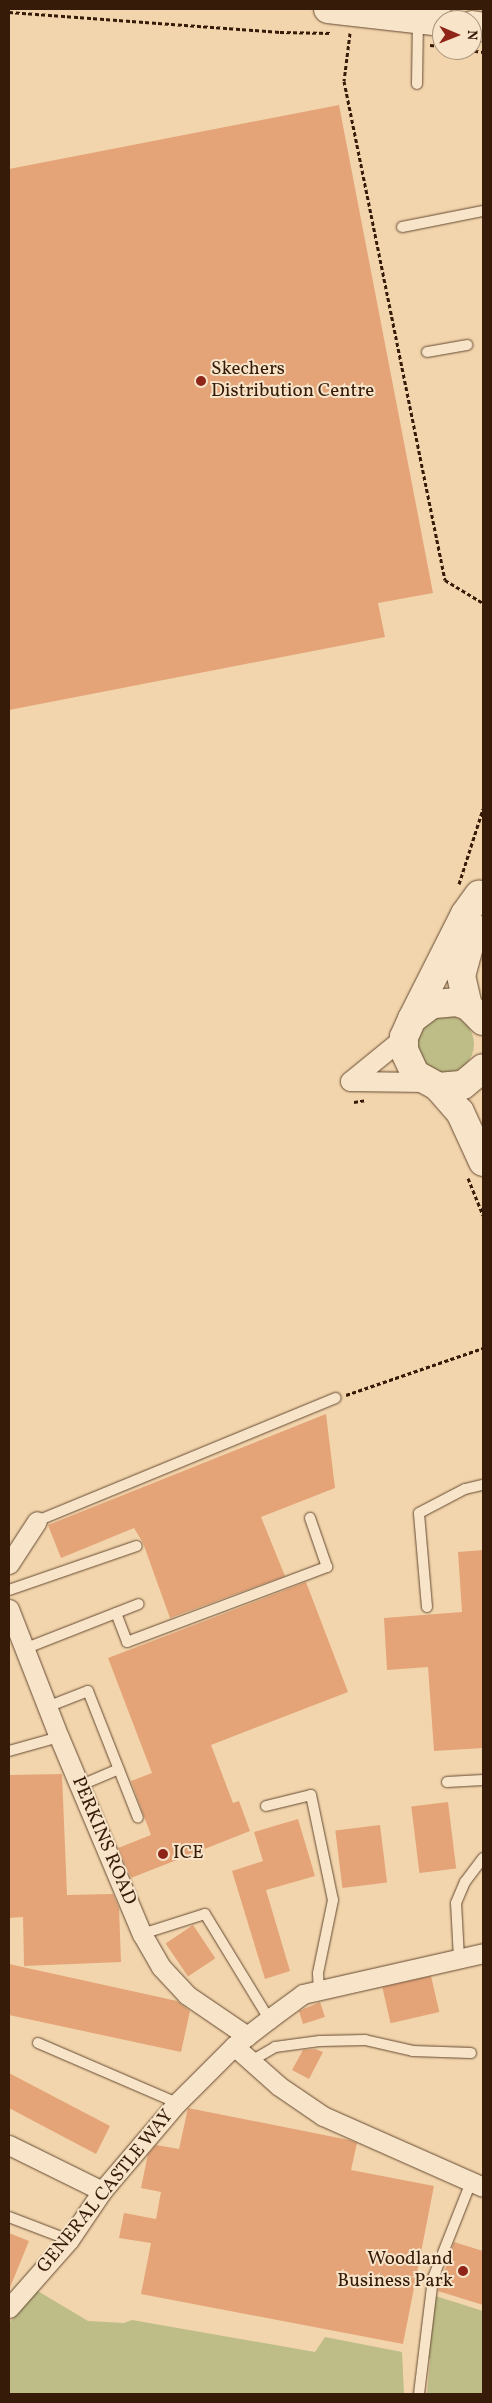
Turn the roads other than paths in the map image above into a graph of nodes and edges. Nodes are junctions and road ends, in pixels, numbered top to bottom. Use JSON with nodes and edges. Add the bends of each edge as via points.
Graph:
{"nodes":[{"id":1,"x":328,"y":9,"type":"edge"},
{"id":2,"x":425,"y":28,"type":"edge"},
{"id":3,"x":417,"y":84,"type":"dead end"},
{"id":4,"x":483,"y":211,"type":"edge"},
{"id":5,"x":402,"y":227,"type":"dead end"},
{"id":6,"x":467,"y":345,"type":"dead end"},
{"id":7,"x":427,"y":352,"type":"dead end"},
{"id":8,"x":481,"y":888,"type":"edge"},
{"id":9,"x":478,"y":1015,"type":"edge"},
{"id":10,"x":408,"y":1028,"type":"junction"},
{"id":11,"x":483,"y":1069,"type":"edge"},
{"id":12,"x":432,"y":1084,"type":"junction"},
{"id":13,"x":477,"y":1165,"type":"edge"},
{"id":14,"x":336,"y":1398,"type":"road end"},
{"id":15,"x":483,"y":1485,"type":"edge"},
{"id":16,"x":310,"y":1518,"type":"dead end"},
{"id":17,"x":37,"y":1521,"type":"joint"},
{"id":18,"x":138,"y":1546,"type":"dead end"},
{"id":19,"x":9,"y":1564,"type":"edge"},
{"id":20,"x":9,"y":1590,"type":"edge"},
{"id":21,"x":140,"y":1604,"type":"dead end"},
{"id":22,"x":427,"y":1607,"type":"dead end"},
{"id":23,"x":9,"y":1609,"type":"edge"},
{"id":24,"x":116,"y":1614,"type":"junction"},
{"id":25,"x":12,"y":1628,"type":"edge"},
{"id":26,"x":24,"y":1649,"type":"junction"},
{"id":27,"x":47,"y":1707,"type":"junction"},
{"id":28,"x":59,"y":1738,"type":"junction"},
{"id":29,"x":9,"y":1751,"type":"edge"},
{"id":30,"x":119,"y":1769,"type":"junction"},
{"id":31,"x":483,"y":1780,"type":"edge"},
{"id":32,"x":446,"y":1782,"type":"dead end"},
{"id":33,"x":79,"y":1786,"type":"junction"},
{"id":34,"x":266,"y":1806,"type":"dead end"},
{"id":35,"x":138,"y":1818,"type":"dead end"},
{"id":36,"x":483,"y":1858,"type":"edge"},
{"id":37,"x":142,"y":1934,"type":"junction"},
{"id":38,"x":483,"y":1953,"type":"edge"},
{"id":39,"x":459,"y":1958,"type":"junction"},
{"id":40,"x":319,"y":1990,"type":"junction"},
{"id":41,"x":269,"y":2018,"type":"junction"},
{"id":42,"x":241,"y":2041,"type":"junction"},
{"id":43,"x":38,"y":2043,"type":"dead end"},
{"id":44,"x":471,"y":2053,"type":"dead end"},
{"id":45,"x":251,"y":2061,"type":"junction"},
{"id":46,"x":178,"y":2103,"type":"junction"},
{"id":47,"x":9,"y":2145,"type":"edge"},
{"id":48,"x":477,"y":2185,"type":"edge"},
{"id":49,"x":102,"y":2191,"type":"junction"},
{"id":50,"x":9,"y":2217,"type":"edge"},
{"id":51,"x":69,"y":2240,"type":"junction"},
{"id":52,"x":9,"y":2308,"type":"edge"},
{"id":53,"x":420,"y":2394,"type":"edge"}],
"edges":[{"from":1,"to":2,"type":"street"},
{"from":2,"to":3,"type":"lane"},
{"from":4,"to":5,"type":"lane"},
{"from":6,"to":7,"type":"lane"},
{"from":8,"to":9,"type":"street","via":[[461,976]]},
{"from":8,"to":10,"type":"street"},
{"from":9,"to":10,"type":"street","via":[[450,1001],[432,1004]]},
{"from":10,"to":12,"type":"street","via":[[408,1063]]},
{"from":10,"to":12,"type":"street","via":[[350,1081]]},
{"from":11,"to":12,"type":"street","via":[[463,1085]]},
{"from":11,"to":13,"type":"street","via":[[476,1093]]},
{"from":12,"to":13,"type":"street","via":[[460,1112]]},
{"from":14,"to":17,"type":"lane"},
{"from":15,"to":22,"type":"lane","via":[[465,1489],[419,1513]]},
{"from":16,"to":24,"type":"lane","via":[[327,1567],[127,1642]]},
{"from":17,"to":19,"type":"street"},
{"from":18,"to":20,"type":"lane"},
{"from":21,"to":24,"type":"lane"},
{"from":23,"to":25,"type":"street","name":"PERKINS ROAD"},
{"from":24,"to":26,"type":"lane"},
{"from":25,"to":26,"type":"street","name":"PERKINS ROAD"},
{"from":26,"to":27,"type":"street","name":"PERKINS ROAD"},
{"from":27,"to":28,"type":"street","name":"PERKINS ROAD"},
{"from":27,"to":30,"type":"lane","via":[[88,1691]]},
{"from":28,"to":29,"type":"lane"},
{"from":28,"to":33,"type":"street","name":"PERKINS ROAD"},
{"from":30,"to":33,"type":"lane"},
{"from":30,"to":35,"type":"lane"},
{"from":31,"to":32,"type":"lane"},
{"from":33,"to":37,"type":"street","name":"PERKINS ROAD"},
{"from":34,"to":40,"type":"lane","via":[[311,1795],[333,1900],[318,1973]]},
{"from":36,"to":39,"type":"lane","via":[[465,1882],[456,1903]]},
{"from":37,"to":41,"type":"lane","via":[[205,1914]]},
{"from":37,"to":42,"type":"street","name":"PERKINS ROAD","via":[[160,1967]]},
{"from":38,"to":39,"type":"street","name":"GENERAL CASTLE WAY"},
{"from":39,"to":40,"type":"street","name":"GENERAL CASTLE WAY"},
{"from":40,"to":41,"type":"street","name":"GENERAL CASTLE WAY","via":[[303,1994]]},
{"from":41,"to":42,"type":"street","name":"GENERAL CASTLE WAY"},
{"from":42,"to":45,"type":"street","name":"PERKINS ROAD"},
{"from":42,"to":46,"type":"street","name":"GENERAL CASTLE WAY"},
{"from":43,"to":46,"type":"lane"},
{"from":44,"to":45,"type":"lane","via":[[413,2051],[365,2040],[320,2040],[275,2047]]},
{"from":45,"to":48,"type":"street","name":"PERKINS ROAD","via":[[279,2086],[323,2116]]},
{"from":46,"to":49,"type":"street","name":"GENERAL CASTLE WAY"},
{"from":47,"to":49,"type":"street"},
{"from":48,"to":53,"type":"lane","via":[[433,2278]]},
{"from":49,"to":51,"type":"street","name":"GENERAL CASTLE WAY"},
{"from":50,"to":51,"type":"lane"},
{"from":51,"to":52,"type":"street","name":"GENERAL CASTLE WAY"}]}
